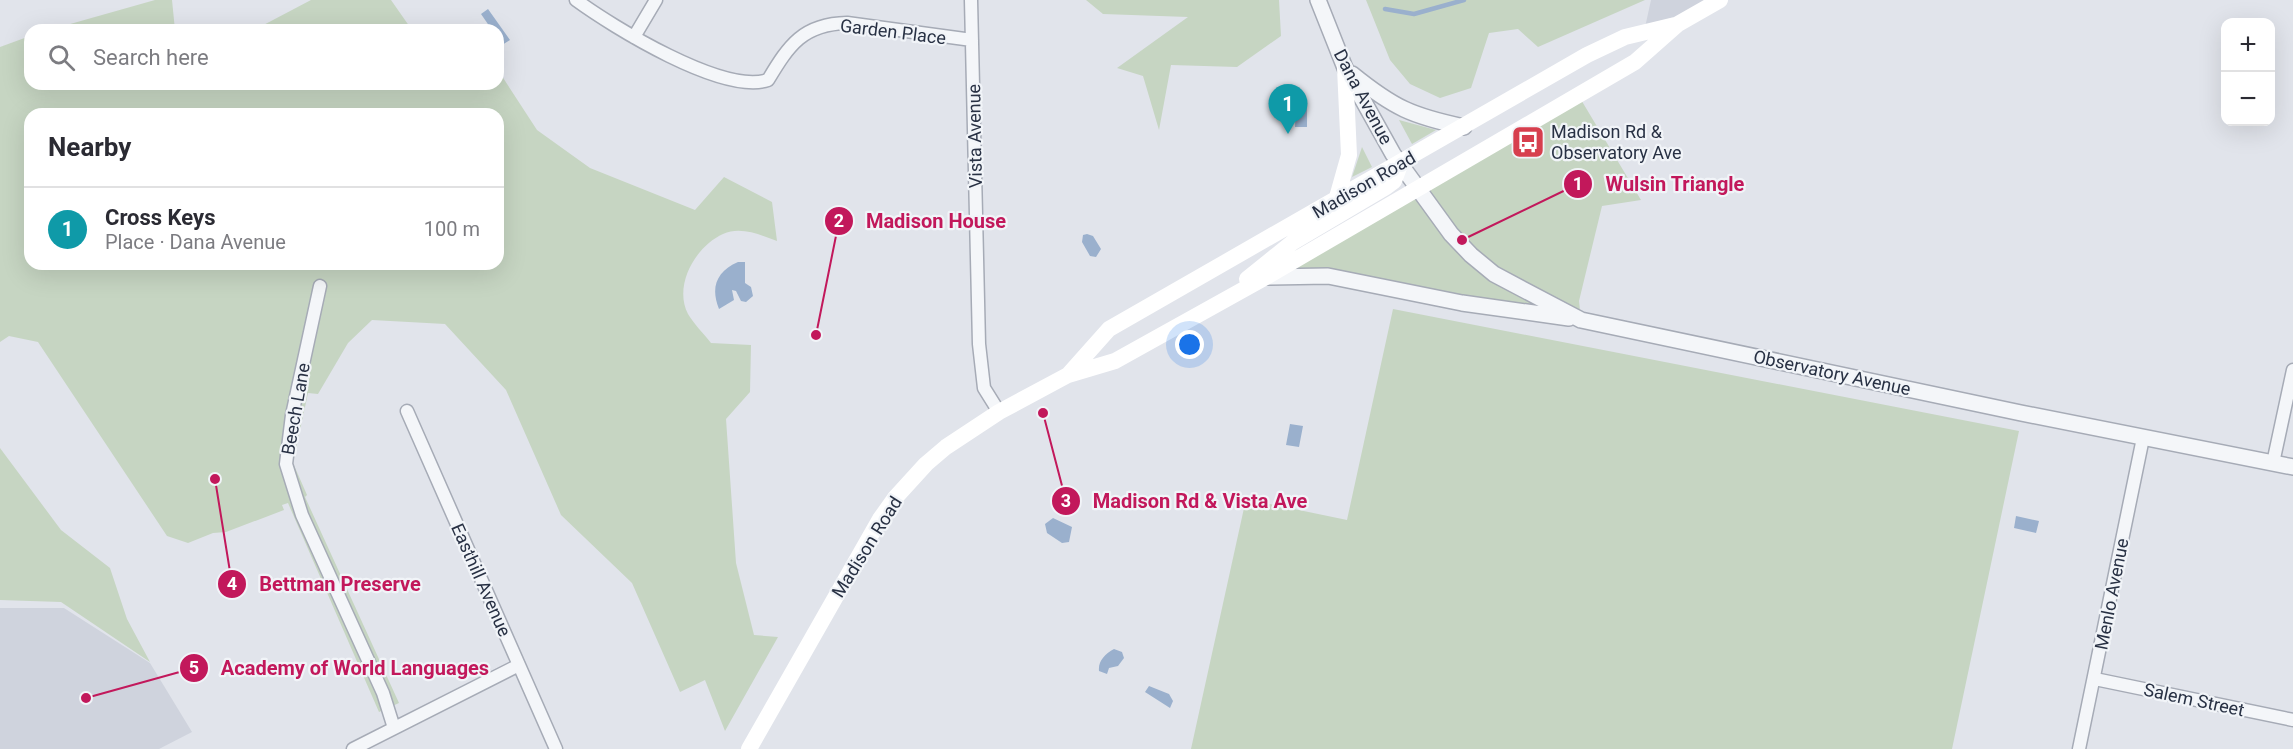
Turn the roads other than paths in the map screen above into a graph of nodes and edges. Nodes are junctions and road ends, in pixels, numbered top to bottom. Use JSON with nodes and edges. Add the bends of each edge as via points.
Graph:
{"nodes":[{"id":1,"x":576,"y":0,"type":"edge"},
{"id":2,"x":656,"y":0,"type":"edge"},
{"id":3,"x":971,"y":0,"type":"edge"},
{"id":4,"x":1318,"y":0,"type":"edge"},
{"id":5,"x":1720,"y":0,"type":"edge"},
{"id":6,"x":1678,"y":24,"type":"junction"},
{"id":7,"x":634,"y":37,"type":"junction"},
{"id":8,"x":972,"y":40,"type":"junction"},
{"id":9,"x":1345,"y":68,"type":"junction"},
{"id":10,"x":1464,"y":127,"type":"junction"},
{"id":11,"x":1400,"y":165,"type":"junction"},
{"id":12,"x":1418,"y":189,"type":"junction"},
{"id":13,"x":1336,"y":201,"type":"junction"},
{"id":14,"x":1266,"y":277,"type":"junction"},
{"id":15,"x":320,"y":286,"type":"dead end"},
{"id":16,"x":1219,"y":304,"type":"junction"},
{"id":17,"x":1581,"y":320,"type":"junction"},
{"id":18,"x":2293,"y":370,"type":"edge"},
{"id":19,"x":1068,"y":375,"type":"junction"},
{"id":20,"x":407,"y":411,"type":"dead end"},
{"id":21,"x":999,"y":412,"type":"junction"},
{"id":22,"x":2143,"y":438,"type":"junction"},
{"id":23,"x":2273,"y":463,"type":"junction"},
{"id":24,"x":2293,"y":467,"type":"edge"},
{"id":25,"x":519,"y":665,"type":"junction"},
{"id":26,"x":2095,"y":679,"type":"junction"},
{"id":27,"x":2293,"y":720,"type":"edge"},
{"id":28,"x":394,"y":728,"type":"junction"},
{"id":29,"x":353,"y":749,"type":"edge"},
{"id":30,"x":556,"y":749,"type":"edge"},
{"id":31,"x":749,"y":749,"type":"edge"},
{"id":32,"x":2079,"y":749,"type":"edge"}],
"edges":[{"from":1,"to":7,"type":"street","name":"Garden Place"},
{"from":2,"to":7,"type":"street"},
{"from":3,"to":8,"type":"street","name":"Vista Avenue"},
{"from":4,"to":9,"type":"street","name":"Dana Avenue"},
{"from":5,"to":6,"type":"main road","name":"Madison Road"},
{"from":6,"to":10,"type":"main road","name":"Madison Road","via":[[1625,37],[1587,55]]},
{"from":6,"to":12,"type":"main road","name":"Madison Road","via":[[1635,62]]},
{"from":7,"to":8,"type":"street","name":"Garden Place","via":[[689,64],[734,81],[756,84],[768,80],[784,53],[809,30],[826,24],[847,23]]},
{"from":8,"to":21,"type":"street","name":"Vista Avenue","via":[[980,365],[984,388]]},
{"from":9,"to":10,"type":"street","via":[[1385,101],[1420,117]]},
{"from":9,"to":11,"type":"street","name":"Dana Avenue"},
{"from":9,"to":13,"type":"main road","via":[[1349,155]]},
{"from":10,"to":11,"type":"main road","name":"Madison Road"},
{"from":11,"to":12,"type":"street","name":"Dana Avenue"},
{"from":11,"to":13,"type":"main road","name":"Madison Road"},
{"from":11,"to":16,"type":"main road","via":[[1394,181],[1293,242]]},
{"from":12,"to":14,"type":"main road","name":"Madison Road"},
{"from":12,"to":17,"type":"street","name":"Observatory Avenue","via":[[1451,234],[1478,262],[1519,289]]},
{"from":13,"to":19,"type":"main road","name":"Madison Road","via":[[1109,329]]},
{"from":14,"to":16,"type":"main road","name":"Madison Road"},
{"from":14,"to":17,"type":"street","via":[[1328,276],[1462,303]]},
{"from":15,"to":28,"type":"street","name":"Beech Lane","via":[[291,415],[286,464],[302,515],[383,693]]},
{"from":16,"to":19,"type":"main road","name":"Madison Road","via":[[1115,361]]},
{"from":17,"to":22,"type":"street","name":"Observatory Avenue"},
{"from":18,"to":23,"type":"street"},
{"from":19,"to":21,"type":"main road","name":"Madison Road"},
{"from":20,"to":25,"type":"street","name":"Easthill Avenue"},
{"from":21,"to":31,"type":"main road","name":"Madison Road","via":[[946,447],[895,498]]},
{"from":22,"to":23,"type":"street","name":"Observatory Avenue"},
{"from":22,"to":26,"type":"street","name":"Menlo Avenue"},
{"from":23,"to":24,"type":"street","name":"Observatory Avenue"},
{"from":25,"to":28,"type":"street"},
{"from":25,"to":30,"type":"street","name":"Easthill Avenue"},
{"from":26,"to":27,"type":"street","name":"Salem Street"},
{"from":26,"to":32,"type":"street","name":"Menlo Avenue"},
{"from":28,"to":29,"type":"street"}]}
